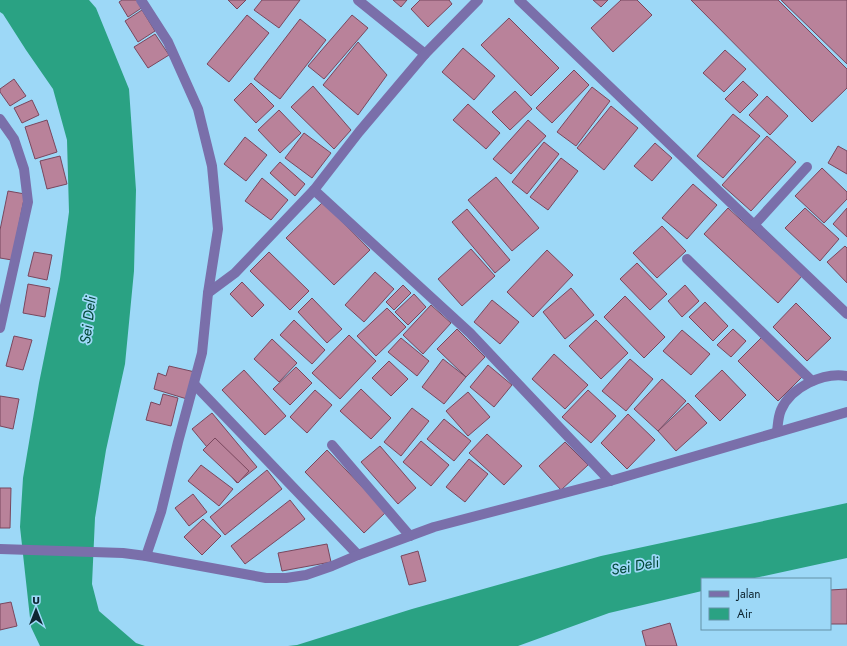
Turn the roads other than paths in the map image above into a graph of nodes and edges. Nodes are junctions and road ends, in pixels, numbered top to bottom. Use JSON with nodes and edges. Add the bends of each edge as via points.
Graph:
{"nodes":[{"id":1,"x":141,"y":0,"type":"edge"},
{"id":2,"x":358,"y":0,"type":"edge"},
{"id":3,"x":478,"y":0,"type":"edge"},
{"id":4,"x":519,"y":0,"type":"edge"},
{"id":5,"x":425,"y":54,"type":"junction"},
{"id":6,"x":0,"y":119,"type":"edge"},
{"id":7,"x":807,"y":167,"type":"dead end"},
{"id":8,"x":314,"y":190,"type":"junction"},
{"id":9,"x":754,"y":225,"type":"junction"},
{"id":10,"x":687,"y":259,"type":"dead end"},
{"id":11,"x":208,"y":293,"type":"junction"},
{"id":12,"x":847,"y":314,"type":"edge"},
{"id":13,"x":0,"y":328,"type":"edge"},
{"id":14,"x":847,"y":376,"type":"edge"},
{"id":15,"x":812,"y":381,"type":"junction"},
{"id":16,"x":194,"y":384,"type":"junction"},
{"id":17,"x":846,"y":411,"type":"edge"},
{"id":18,"x":777,"y":432,"type":"junction"},
{"id":19,"x":332,"y":445,"type":"dead end"},
{"id":20,"x":610,"y":481,"type":"junction"},
{"id":21,"x":410,"y":536,"type":"junction"},
{"id":22,"x":0,"y":549,"type":"edge"},
{"id":23,"x":358,"y":555,"type":"junction"},
{"id":24,"x":146,"y":556,"type":"junction"}],
"edges":[{"from":1,"to":11,"type":"street","via":[[168,42],[184,75],[198,109],[212,166],[218,229]]},
{"from":2,"to":5,"type":"street"},
{"from":3,"to":5,"type":"street"},
{"from":4,"to":9,"type":"street"},
{"from":5,"to":8,"type":"street"},
{"from":6,"to":13,"type":"street","via":[[14,139],[24,169],[28,202]]},
{"from":7,"to":9,"type":"street"},
{"from":8,"to":11,"type":"street","via":[[234,273]]},
{"from":8,"to":20,"type":"street","via":[[470,333]]},
{"from":9,"to":12,"type":"street"},
{"from":10,"to":15,"type":"street"},
{"from":11,"to":16,"type":"street","via":[[202,353]]},
{"from":14,"to":15,"type":"street"},
{"from":15,"to":18,"type":"street","via":[[788,399],[781,409]]},
{"from":16,"to":23,"type":"street"},
{"from":16,"to":24,"type":"street","via":[[161,512]]},
{"from":17,"to":18,"type":"street"},
{"from":18,"to":20,"type":"street"},
{"from":19,"to":21,"type":"street"},
{"from":20,"to":21,"type":"street","via":[[434,527]]},
{"from":21,"to":23,"type":"street"},
{"from":22,"to":24,"type":"street","via":[[123,552]]},
{"from":23,"to":24,"type":"street","via":[[306,575],[286,578],[266,578]]}]}
